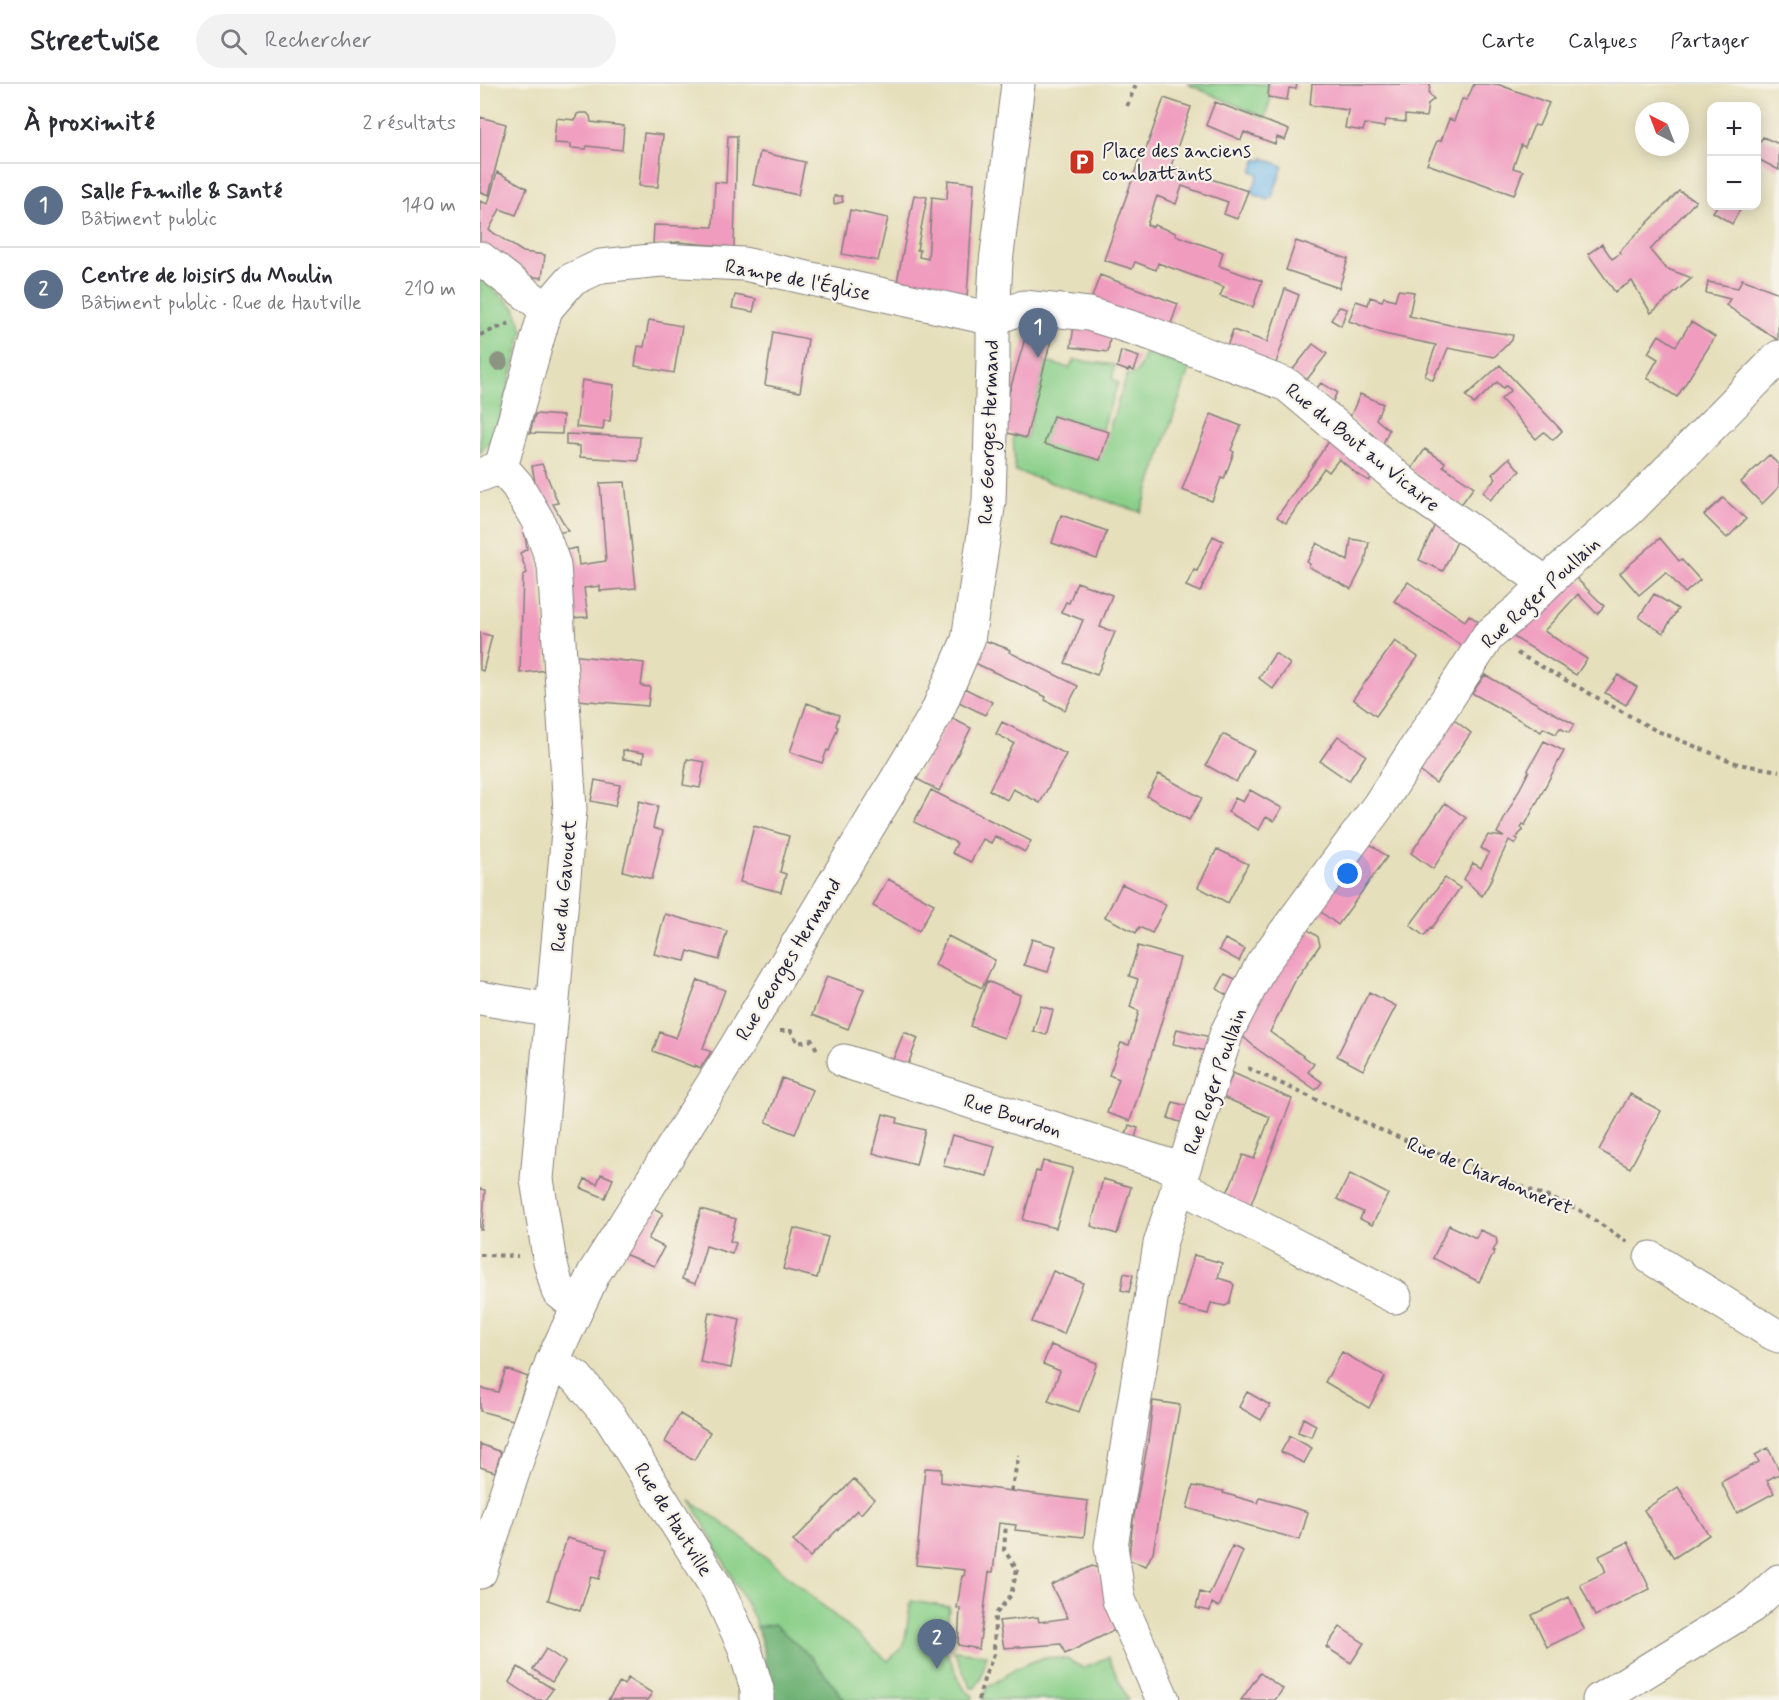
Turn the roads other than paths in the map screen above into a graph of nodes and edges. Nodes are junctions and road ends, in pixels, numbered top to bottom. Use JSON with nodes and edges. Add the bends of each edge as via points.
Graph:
{"nodes":[{"id":1,"x":1018,"y":84,"type":"edge"},
{"id":2,"x":480,"y":258,"type":"edge"},
{"id":3,"x":546,"y":309,"type":"junction"},
{"id":4,"x":993,"y":319,"type":"junction"},
{"id":5,"x":1779,"y":357,"type":"edge"},
{"id":6,"x":491,"y":471,"type":"edge"},
{"id":7,"x":1546,"y":583,"type":"junction"},
{"id":8,"x":480,"y":998,"type":"edge"},
{"id":9,"x":552,"y":1010,"type":"junction"},
{"id":10,"x":844,"y":1061,"type":"road end"},
{"id":11,"x":1181,"y":1177,"type":"junction"},
{"id":12,"x":1651,"y":1258,"type":"road end"},
{"id":13,"x":1395,"y":1298,"type":"dead end"},
{"id":14,"x":578,"y":1307,"type":"junction"},
{"id":15,"x":1779,"y":1336,"type":"edge"},
{"id":16,"x":552,"y":1362,"type":"junction"},
{"id":17,"x":480,"y":1572,"type":"edge"},
{"id":18,"x":1779,"y":1581,"type":"edge"},
{"id":19,"x":757,"y":1700,"type":"edge"},
{"id":20,"x":1163,"y":1700,"type":"edge"},
{"id":21,"x":1599,"y":1700,"type":"edge"}],
"edges":[{"from":1,"to":4,"type":"street","via":[[996,262]]},
{"from":2,"to":3,"type":"street"},
{"from":3,"to":4,"type":"street","name":"Rampe de l'Église","via":[[571,280],[601,266],[661,260],[744,264]]},
{"from":3,"to":6,"type":"street"},
{"from":4,"to":7,"type":"street","name":"Rue du Bout au Vicaire","via":[[1024,307],[1089,314],[1287,385],[1412,490]]},
{"from":4,"to":14,"type":"street","name":"Rue Georges Hermand","via":[[989,501],[968,640],[936,714],[734,1050],[594,1273]]},
{"from":5,"to":7,"type":"street","name":"Rue Roger Poullain","via":[[1630,509]]},
{"from":6,"to":9,"type":"street","name":"Rue du Gavouet","via":[[517,485],[538,521],[554,565],[570,809]]},
{"from":7,"to":11,"type":"street","name":"Rue Roger Poullain","via":[[1488,636],[1379,805],[1262,964],[1227,1032]]},
{"from":8,"to":9,"type":"street"},
{"from":9,"to":14,"type":"street","name":"Rue du Gavouet","via":[[537,1179],[558,1291]]},
{"from":10,"to":11,"type":"street","name":"Rue Bourdon"},
{"from":11,"to":13,"type":"street","name":"Rue Bourdon"},
{"from":11,"to":20,"type":"street","name":"Rue Roger Poullain","via":[[1160,1244],[1111,1546],[1119,1600]]},
{"from":12,"to":15,"type":"street"},
{"from":14,"to":16,"type":"street","name":"Rue Georges Hermand"},
{"from":16,"to":17,"type":"street","name":"Rue Georges Hermand"},
{"from":16,"to":19,"type":"street","name":"Rue de Hautville","via":[[577,1378],[610,1417],[718,1590],[744,1646]]},
{"from":18,"to":21,"type":"street","via":[[1752,1606]]}]}
